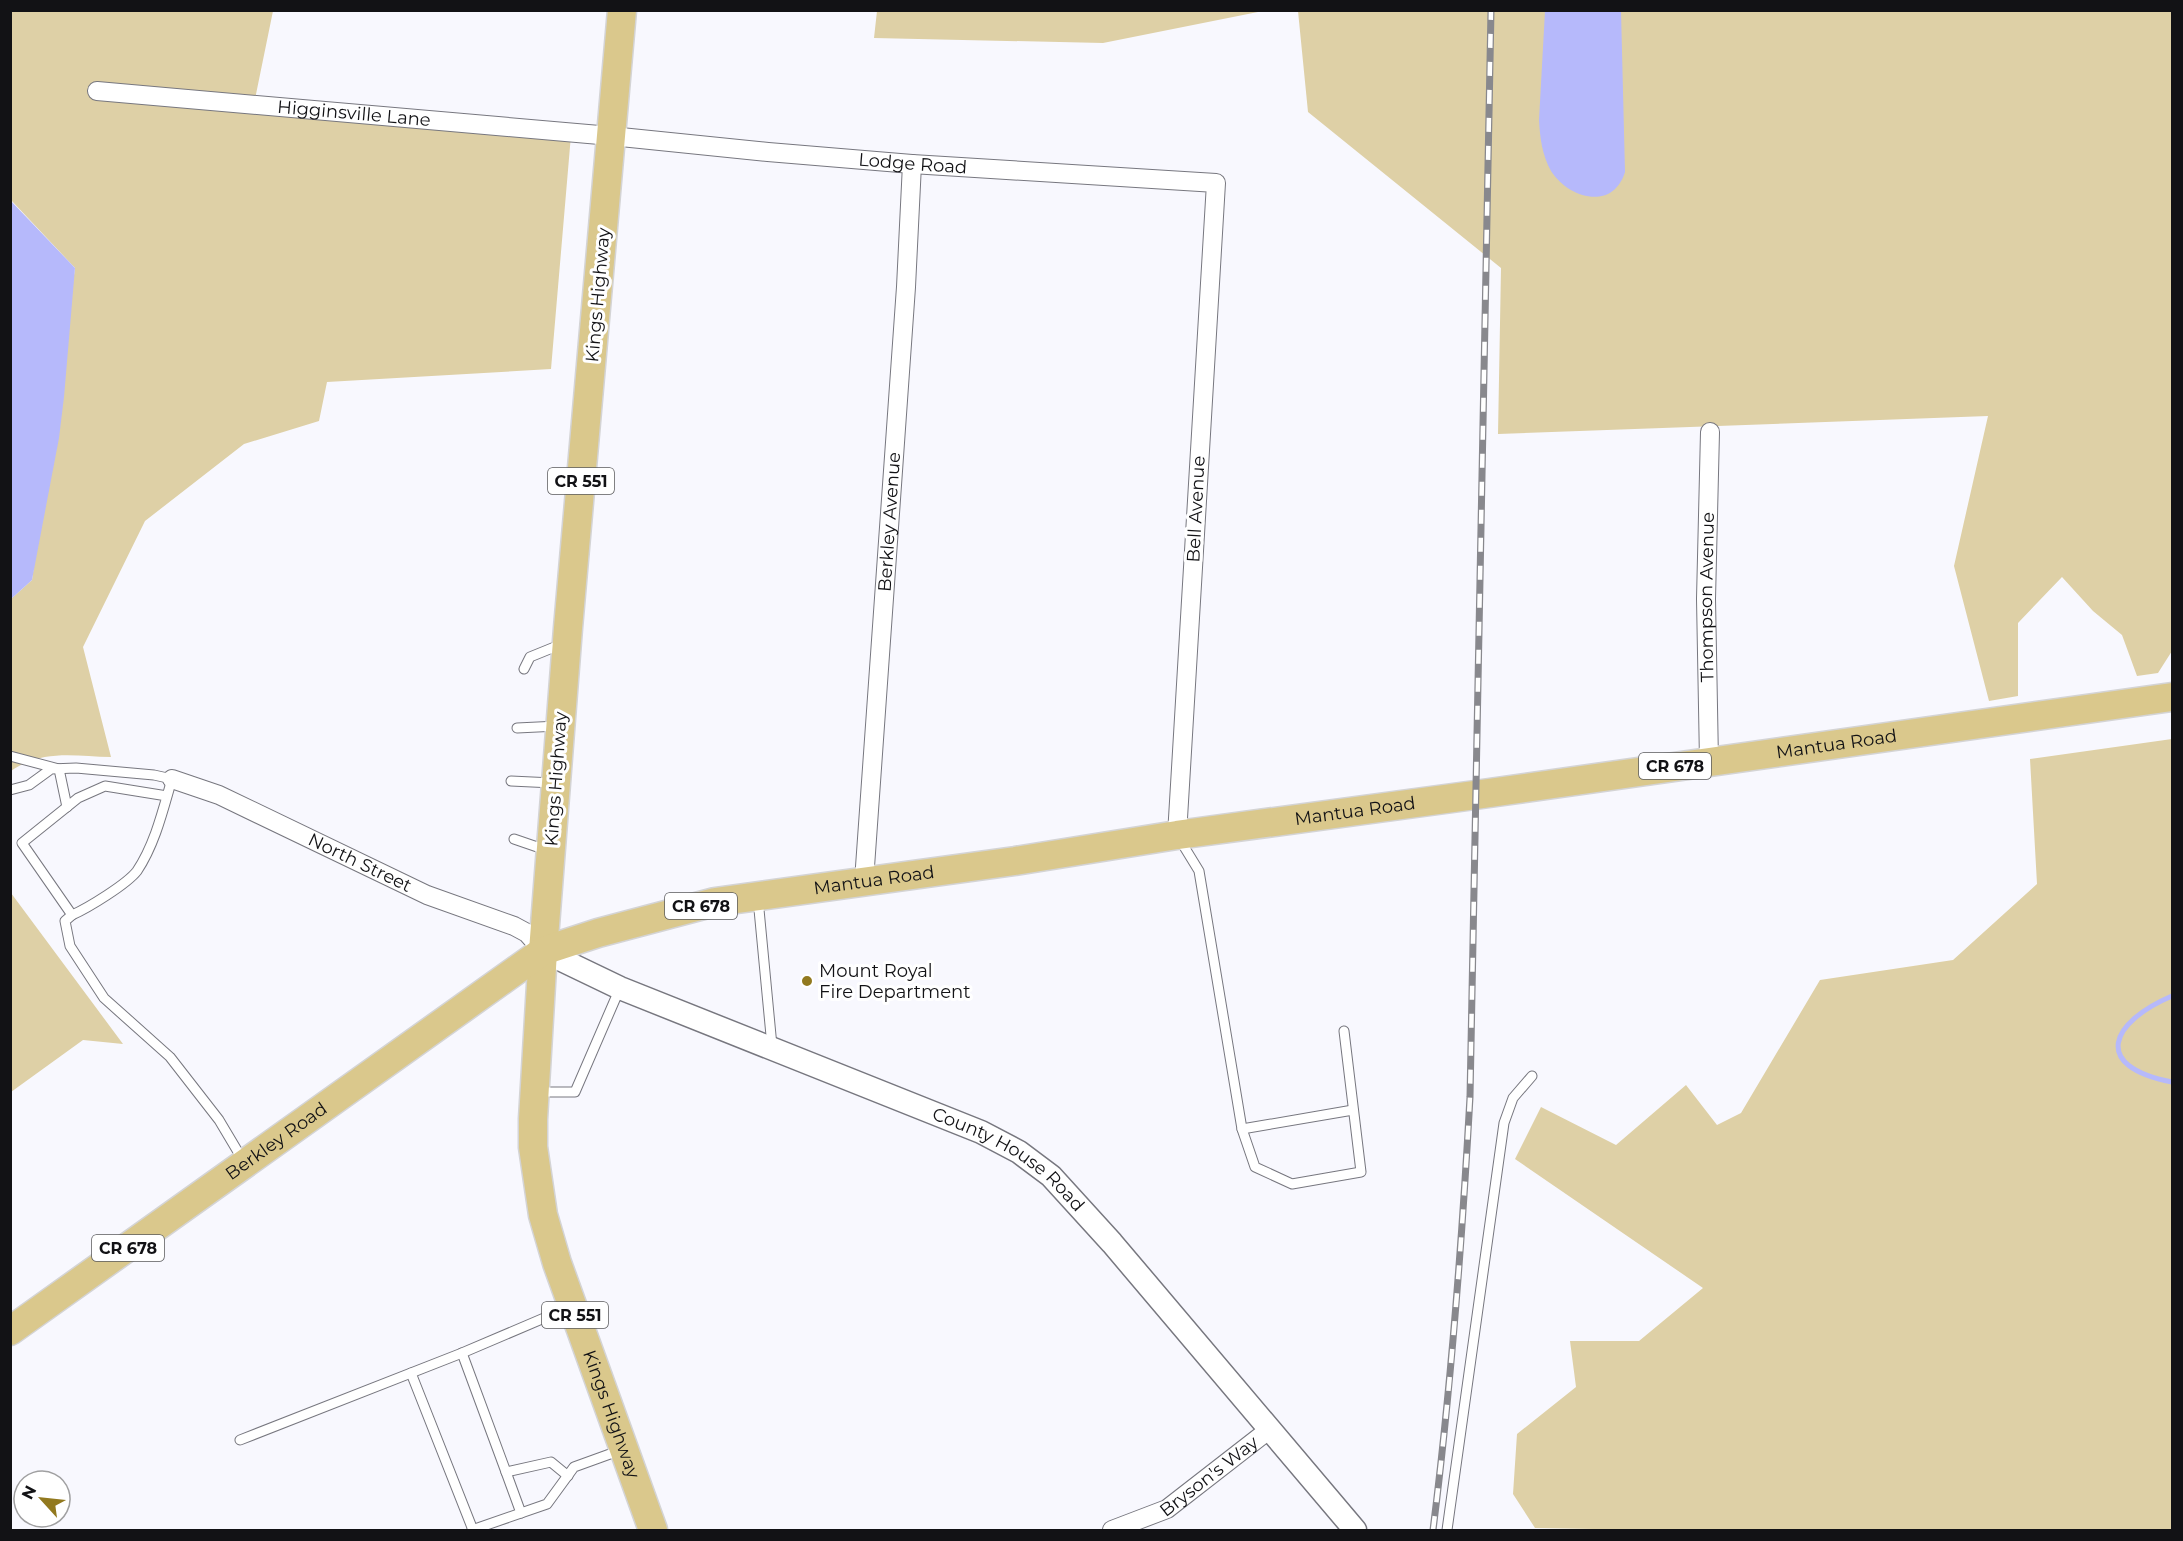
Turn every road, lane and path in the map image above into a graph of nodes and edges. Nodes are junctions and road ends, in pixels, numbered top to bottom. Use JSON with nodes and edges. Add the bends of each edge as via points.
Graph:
{"nodes":[{"id":1,"x":622,"y":10,"type":"edge"},
{"id":2,"x":97,"y":91,"type":"dead end"},
{"id":3,"x":611,"y":136,"type":"junction"},
{"id":4,"x":912,"y":164,"type":"junction"},
{"id":5,"x":1216,"y":183,"type":"joint"},
{"id":6,"x":1710,"y":432,"type":"dead end"},
{"id":7,"x":567,"y":642,"type":"junction"},
{"id":8,"x":524,"y":669,"type":"dead end"},
{"id":9,"x":2172,"y":697,"type":"edge"},
{"id":10,"x":560,"y":726,"type":"junction"},
{"id":11,"x":517,"y":728,"type":"dead end"},
{"id":12,"x":10,"y":756,"type":"edge"},
{"id":13,"x":1709,"y":761,"type":"junction"},
{"id":14,"x":58,"y":769,"type":"junction"},
{"id":15,"x":511,"y":780,"type":"dead end"},
{"id":16,"x":556,"y":784,"type":"junction"},
{"id":17,"x":170,"y":788,"type":"junction"},
{"id":18,"x":10,"y":790,"type":"edge"},
{"id":19,"x":67,"y":807,"type":"junction"},
{"id":20,"x":1177,"y":835,"type":"junction"},
{"id":21,"x":514,"y":840,"type":"dead end"},
{"id":22,"x":551,"y":852,"type":"junction"},
{"id":23,"x":864,"y":881,"type":"junction"},
{"id":24,"x":758,"y":896,"type":"junction"},
{"id":25,"x":72,"y":915,"type":"junction"},
{"id":26,"x":543,"y":951,"type":"junction"},
{"id":27,"x":620,"y":988,"type":"junction"},
{"id":28,"x":1344,"y":1030,"type":"dead end"},
{"id":29,"x":772,"y":1049,"type":"junction"},
{"id":30,"x":1532,"y":1076,"type":"dead end"},
{"id":31,"x":534,"y":1092,"type":"junction"},
{"id":32,"x":1353,"y":1110,"type":"junction"},
{"id":33,"x":1242,"y":1129,"type":"junction"},
{"id":34,"x":245,"y":1164,"type":"junction"},
{"id":35,"x":572,"y":1306,"type":"junction"},
{"id":36,"x":10,"y":1331,"type":"edge"},
{"id":37,"x":462,"y":1353,"type":"junction"},
{"id":38,"x":411,"y":1373,"type":"junction"},
{"id":39,"x":1270,"y":1429,"type":"junction"},
{"id":40,"x":240,"y":1440,"type":"dead end"},
{"id":41,"x":624,"y":1450,"type":"junction"},
{"id":42,"x":506,"y":1472,"type":"junction"},
{"id":43,"x":568,"y":1476,"type":"junction"},
{"id":44,"x":521,"y":1513,"type":"junction"},
{"id":45,"x":473,"y":1530,"type":"edge"},
{"id":46,"x":653,"y":1530,"type":"edge"},
{"id":47,"x":1112,"y":1530,"type":"edge"},
{"id":48,"x":1356,"y":1530,"type":"edge"},
{"id":49,"x":1447,"y":1530,"type":"edge"}],
"edges":[{"from":1,"to":3,"type":"main road","name":"Kings Highway","number":"CR 551"},
{"from":2,"to":3,"type":"street","name":"Higginsville Lane"},
{"from":3,"to":4,"type":"street","name":"Lodge Road"},
{"from":3,"to":7,"type":"main road","name":"Kings Highway","number":"CR 551"},
{"from":4,"to":5,"type":"street","name":"Lodge Road"},
{"from":4,"to":23,"type":"street","name":"Berkley Avenue"},
{"from":5,"to":20,"type":"street","name":"Bell Avenue"},
{"from":6,"to":13,"type":"street","name":"Thompson Avenue","via":[[1706,599]]},
{"from":7,"to":8,"type":"lane","via":[[530,657]]},
{"from":7,"to":10,"type":"main road","name":"Kings Highway","number":"CR 551"},
{"from":9,"to":13,"type":"main road","name":"Mantua Road","number":"CR 678"},
{"from":10,"to":11,"type":"lane"},
{"from":10,"to":16,"type":"main road","name":"Kings Highway","number":"CR 551"},
{"from":12,"to":14,"type":"lane"},
{"from":13,"to":20,"type":"main road","name":"Mantua Road","number":"CR 678"},
{"from":14,"to":17,"type":"lane","via":[[154,775]]},
{"from":14,"to":18,"type":"lane","via":[[51,769],[29,785]]},
{"from":14,"to":19,"type":"lane"},
{"from":15,"to":16,"type":"lane"},
{"from":16,"to":22,"type":"main road","name":"Kings Highway","number":"CR 551"},
{"from":17,"to":19,"type":"lane","via":[[105,786]]},
{"from":17,"to":25,"type":"lane","via":[[158,826],[136,872],[92,906]]},
{"from":17,"to":26,"type":"street","name":"North Street","via":[[219,795],[427,895],[514,926],[527,933]]},
{"from":19,"to":25,"type":"lane","via":[[22,843]]},
{"from":20,"to":23,"type":"main road","name":"Mantua Road","number":"CR 678"},
{"from":20,"to":33,"type":"lane","via":[[1199,871]]},
{"from":21,"to":22,"type":"lane"},
{"from":22,"to":26,"type":"main road","name":"Kings Highway","number":"CR 551"},
{"from":23,"to":24,"type":"main road","name":"Mantua Road","number":"CR 678"},
{"from":24,"to":26,"type":"main road","name":"Mantua Road","number":"CR 678","via":[[715,902]]},
{"from":24,"to":29,"type":"lane"},
{"from":25,"to":34,"type":"lane","via":[[65,921],[70,946],[104,998],[170,1057],[219,1120]]},
{"from":26,"to":27,"type":"street","name":"County House Road"},
{"from":26,"to":31,"type":"main road","name":"Kings Highway","number":"CR 551"},
{"from":26,"to":34,"type":"main road","name":"Berkley Road","number":"CR 678"},
{"from":27,"to":29,"type":"street","name":"County House Road"},
{"from":27,"to":31,"type":"lane","via":[[575,1092]]},
{"from":28,"to":32,"type":"lane"},
{"from":29,"to":39,"type":"street","name":"County House Road","via":[[981,1132],[1019,1152],[1051,1176]]},
{"from":30,"to":49,"type":"lane","via":[[1513,1098],[1504,1123]]},
{"from":31,"to":35,"type":"main road","name":"Kings Highway","number":"CR 551","via":[[534,1147],[543,1215]]},
{"from":32,"to":33,"type":"lane"},
{"from":32,"to":33,"type":"lane","via":[[1361,1172],[1304,1182],[1292,1184],[1255,1167]]},
{"from":34,"to":36,"type":"main road","name":"Berkley Road","number":"CR 678"},
{"from":35,"to":37,"type":"lane"},
{"from":35,"to":41,"type":"main road","name":"Kings Highway","number":"CR 551"},
{"from":37,"to":38,"type":"lane"},
{"from":37,"to":42,"type":"lane"},
{"from":38,"to":40,"type":"lane"},
{"from":38,"to":45,"type":"lane"},
{"from":39,"to":47,"type":"street","name":"Bryson's Way","via":[[1167,1509]]},
{"from":39,"to":48,"type":"street","name":"County House Road"},
{"from":41,"to":43,"type":"lane","via":[[574,1467]]},
{"from":41,"to":46,"type":"main road","name":"Kings Highway","number":"CR 551"},
{"from":42,"to":43,"type":"lane","via":[[551,1462]]},
{"from":42,"to":44,"type":"lane"},
{"from":43,"to":44,"type":"lane","via":[[547,1504]]},
{"from":44,"to":45,"type":"lane"}]}
